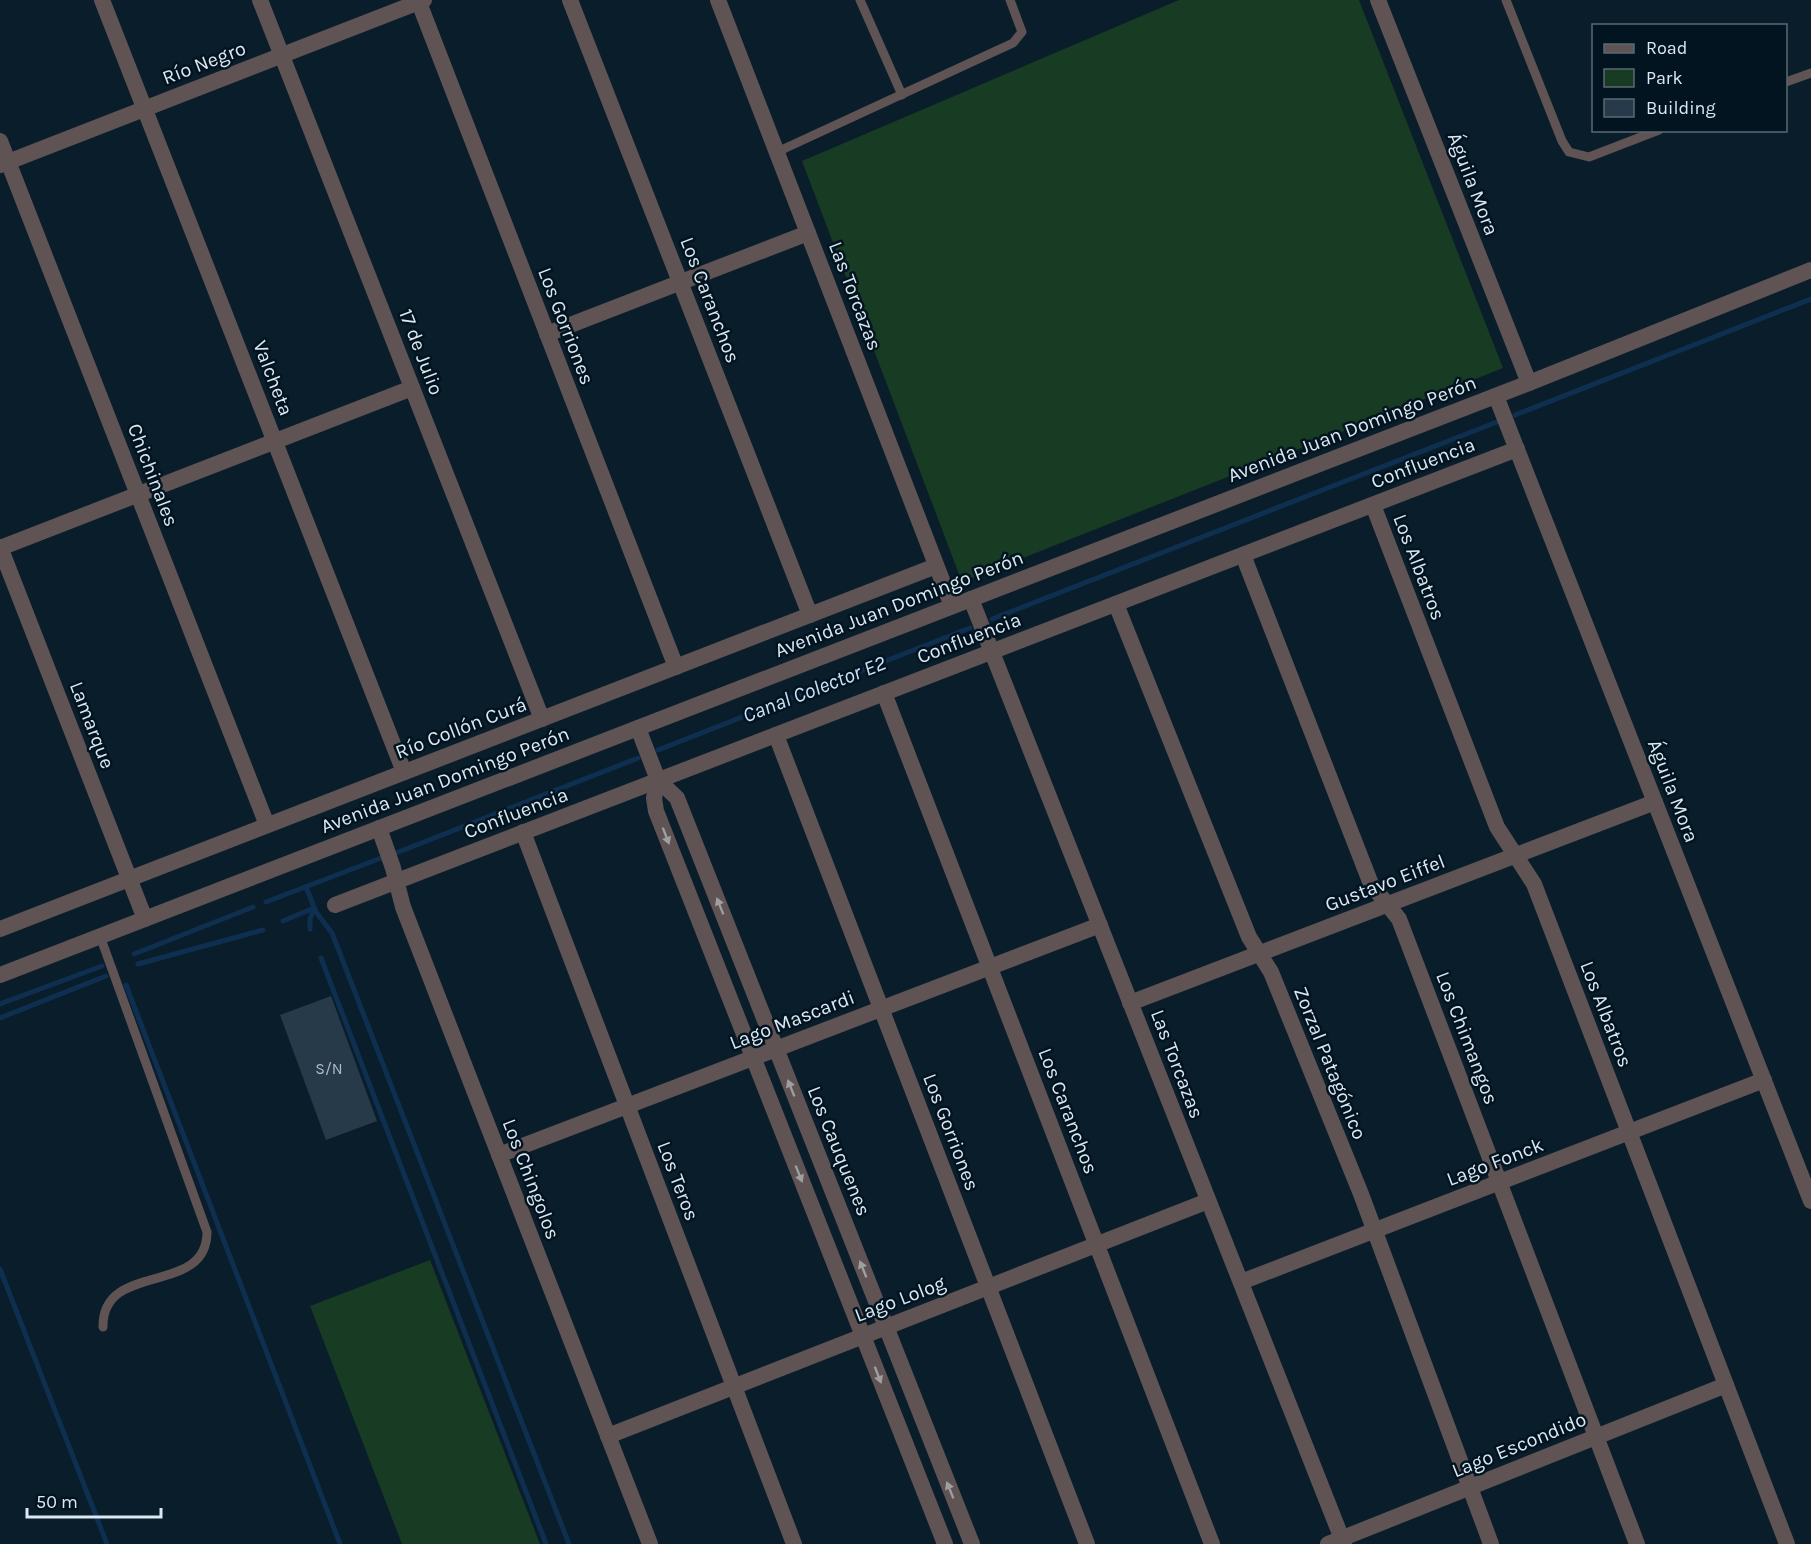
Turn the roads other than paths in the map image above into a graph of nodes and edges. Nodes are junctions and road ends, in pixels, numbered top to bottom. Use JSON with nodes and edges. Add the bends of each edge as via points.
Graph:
{"nodes":[{"id":1,"x":102,"y":0,"type":"edge"},
{"id":2,"x":260,"y":0,"type":"edge"},
{"id":3,"x":570,"y":0,"type":"edge"},
{"id":4,"x":718,"y":0,"type":"edge"},
{"id":5,"x":860,"y":0,"type":"edge"},
{"id":6,"x":1010,"y":0,"type":"edge"},
{"id":7,"x":1378,"y":0,"type":"edge"},
{"id":8,"x":1506,"y":0,"type":"edge"},
{"id":9,"x":420,"y":1,"type":"edge"},
{"id":10,"x":282,"y":55,"type":"junction"},
{"id":11,"x":1811,"y":73,"type":"edge"},
{"id":12,"x":1787,"y":81,"type":"edge"},
{"id":13,"x":902,"y":95,"type":"junction"},
{"id":14,"x":145,"y":109,"type":"junction"},
{"id":15,"x":1654,"y":132,"type":"edge"},
{"id":16,"x":0,"y":141,"type":"edge"},
{"id":17,"x":777,"y":152,"type":"junction"},
{"id":18,"x":4,"y":164,"type":"edge"},
{"id":19,"x":808,"y":233,"type":"junction"},
{"id":20,"x":1811,"y":270,"type":"edge"},
{"id":21,"x":680,"y":282,"type":"junction"},
{"id":22,"x":547,"y":334,"type":"junction"},
{"id":23,"x":1529,"y":383,"type":"junction"},
{"id":24,"x":412,"y":387,"type":"junction"},
{"id":25,"x":1496,"y":396,"type":"junction"},
{"id":26,"x":274,"y":441,"type":"junction"},
{"id":27,"x":1517,"y":449,"type":"junction"},
{"id":28,"x":138,"y":494,"type":"junction"},
{"id":29,"x":1373,"y":505,"type":"junction"},
{"id":30,"x":0,"y":548,"type":"edge"},
{"id":31,"x":1243,"y":555,"type":"junction"},
{"id":32,"x":936,"y":566,"type":"junction"},
{"id":33,"x":971,"y":599,"type":"junction"},
{"id":34,"x":1116,"y":604,"type":"junction"},
{"id":35,"x":952,"y":606,"type":"junction"},
{"id":36,"x":810,"y":615,"type":"junction"},
{"id":37,"x":992,"y":652,"type":"junction"},
{"id":38,"x":676,"y":667,"type":"junction"},
{"id":39,"x":884,"y":693,"type":"junction"},
{"id":40,"x":542,"y":719,"type":"junction"},
{"id":41,"x":638,"y":728,"type":"junction"},
{"id":42,"x":776,"y":735,"type":"junction"},
{"id":43,"x":404,"y":772,"type":"junction"},
{"id":44,"x":658,"y":780,"type":"junction"},
{"id":45,"x":1655,"y":802,"type":"junction"},
{"id":46,"x":267,"y":825,"type":"junction"},
{"id":47,"x":379,"y":828,"type":"junction"},
{"id":48,"x":523,"y":832,"type":"junction"},
{"id":49,"x":1515,"y":856,"type":"junction"},
{"id":50,"x":129,"y":879,"type":"junction"},
{"id":51,"x":397,"y":881,"type":"junction"},
{"id":52,"x":1389,"y":904,"type":"junction"},
{"id":53,"x":335,"y":905,"type":"dead end"},
{"id":54,"x":145,"y":919,"type":"junction"},
{"id":55,"x":1100,"y":925,"type":"junction"},
{"id":56,"x":0,"y":929,"type":"edge"},
{"id":57,"x":100,"y":936,"type":"junction"},
{"id":58,"x":1259,"y":954,"type":"junction"},
{"id":59,"x":990,"y":967,"type":"junction"},
{"id":60,"x":0,"y":975,"type":"edge"},
{"id":61,"x":1130,"y":1003,"type":"junction"},
{"id":62,"x":881,"y":1009,"type":"junction"},
{"id":63,"x":776,"y":1049,"type":"junction"},
{"id":64,"x":753,"y":1058,"type":"junction"},
{"id":65,"x":1764,"y":1080,"type":"junction"},
{"id":66,"x":627,"y":1106,"type":"junction"},
{"id":67,"x":1629,"y":1132,"type":"junction"},
{"id":68,"x":499,"y":1155,"type":"junction"},
{"id":69,"x":1499,"y":1182,"type":"junction"},
{"id":70,"x":1208,"y":1201,"type":"junction"},
{"id":71,"x":1811,"y":1201,"type":"edge"},
{"id":72,"x":1374,"y":1230,"type":"junction"},
{"id":73,"x":1096,"y":1245,"type":"junction"},
{"id":74,"x":1240,"y":1282,"type":"junction"},
{"id":75,"x":988,"y":1287,"type":"junction"},
{"id":76,"x":103,"y":1327,"type":"dead end"},
{"id":77,"x":886,"y":1327,"type":"junction"},
{"id":78,"x":863,"y":1336,"type":"junction"},
{"id":79,"x":1726,"y":1385,"type":"junction"},
{"id":80,"x":734,"y":1387,"type":"junction"},
{"id":81,"x":608,"y":1436,"type":"junction"},
{"id":82,"x":1596,"y":1437,"type":"junction"},
{"id":83,"x":1470,"y":1487,"type":"junction"},
{"id":84,"x":1338,"y":1542,"type":"edge"},
{"id":85,"x":650,"y":1544,"type":"edge"},
{"id":86,"x":794,"y":1544,"type":"edge"},
{"id":87,"x":945,"y":1544,"type":"edge"},
{"id":88,"x":972,"y":1544,"type":"edge"},
{"id":89,"x":1087,"y":1544,"type":"edge"},
{"id":90,"x":1212,"y":1544,"type":"edge"},
{"id":91,"x":1491,"y":1544,"type":"edge"},
{"id":92,"x":1637,"y":1544,"type":"edge"},
{"id":93,"x":1787,"y":1544,"type":"edge"}],
"edges":[{"from":1,"to":14,"type":"street","name":"Valcheta"},
{"from":2,"to":10,"type":"street","name":"17 de Julio"},
{"from":3,"to":21,"type":"street","name":"Los Caranchos"},
{"from":4,"to":17,"type":"street","name":"Las Torcazas"},
{"from":5,"to":13,"type":"lane"},
{"from":6,"to":13,"type":"lane","via":[[1021,27],[1017,40]]},
{"from":7,"to":23,"type":"street","name":"Águila Mora"},
{"from":8,"to":15,"type":"lane","via":[[1569,152],[1589,157]]},
{"from":9,"to":10,"type":"street","name":"Río Negro"},
{"from":9,"to":22,"type":"street","name":"Los Gorriones"},
{"from":10,"to":14,"type":"street","name":"Río Negro"},
{"from":10,"to":24,"type":"street","name":"17 de Julio"},
{"from":11,"to":12,"type":"lane"},
{"from":13,"to":17,"type":"lane"},
{"from":14,"to":18,"type":"street","name":"Río Negro"},
{"from":14,"to":26,"type":"street","name":"Valcheta"},
{"from":16,"to":18,"type":"street","name":"Chichinales"},
{"from":17,"to":19,"type":"street","name":"Las Torcazas"},
{"from":18,"to":28,"type":"street","name":"Chichinales"},
{"from":19,"to":21,"type":"street"},
{"from":19,"to":32,"type":"street","name":"Las Torcazas"},
{"from":20,"to":23,"type":"street","name":"Avenida Juan Domingo Perón"},
{"from":21,"to":22,"type":"street"},
{"from":21,"to":36,"type":"street","name":"Los Caranchos"},
{"from":22,"to":38,"type":"street","name":"Los Gorriones"},
{"from":23,"to":25,"type":"street","name":"Avenida Juan Domingo Perón"},
{"from":24,"to":26,"type":"street"},
{"from":24,"to":40,"type":"street","name":"17 de Julio"},
{"from":25,"to":27,"type":"street","name":"Águila Mora"},
{"from":25,"to":33,"type":"street","name":"Avenida Juan Domingo Perón"},
{"from":26,"to":28,"type":"street"},
{"from":26,"to":43,"type":"street","name":"Valcheta"},
{"from":27,"to":29,"type":"street","name":"Confluencia"},
{"from":27,"to":45,"type":"street","name":"Águila Mora"},
{"from":28,"to":30,"type":"street"},
{"from":28,"to":46,"type":"street","name":"Chichinales"},
{"from":29,"to":31,"type":"street","name":"Confluencia"},
{"from":29,"to":49,"type":"street","name":"Los Albatros","via":[[1497,827]]},
{"from":30,"to":50,"type":"street","name":"Lamarque"},
{"from":31,"to":34,"type":"street","name":"Confluencia"},
{"from":31,"to":52,"type":"street","name":"Los Chimangos","via":[[1371,884]]},
{"from":32,"to":35,"type":"street","name":"Las Torcazas"},
{"from":32,"to":36,"type":"street","name":"Río Collón Curá"},
{"from":33,"to":35,"type":"street","name":"Avenida Juan Domingo Perón"},
{"from":33,"to":37,"type":"street","name":"Las Torcazas"},
{"from":34,"to":37,"type":"street","name":"Confluencia"},
{"from":34,"to":58,"type":"street","name":"Zorzal Patagónico"},
{"from":35,"to":41,"type":"street","name":"Avenida Juan Domingo Perón"},
{"from":36,"to":38,"type":"street","name":"Río Collón Curá"},
{"from":37,"to":39,"type":"street","name":"Confluencia"},
{"from":37,"to":55,"type":"street","name":"Las Torcazas"},
{"from":38,"to":40,"type":"street","name":"Río Collón Curá"},
{"from":39,"to":42,"type":"street","name":"Confluencia"},
{"from":39,"to":59,"type":"street","name":"Los Caranchos"},
{"from":40,"to":43,"type":"street","name":"Río Collón Curá"},
{"from":41,"to":44,"type":"street","name":"Los Cauquenes"},
{"from":41,"to":47,"type":"street","name":"Avenida Juan Domingo Perón"},
{"from":42,"to":44,"type":"street","name":"Confluencia"},
{"from":42,"to":62,"type":"street","name":"Los Gorriones"},
{"from":43,"to":46,"type":"street","name":"Río Collón Curá"},
{"from":44,"to":48,"type":"street","name":"Confluencia"},
{"from":63,"to":44,"type":"street","name":"Los Cauquenes","one_way":true,"via":[[677,798]]},
{"from":44,"to":64,"type":"street","name":"Los Cauquenes","one_way":true,"via":[[656,811]]},
{"from":45,"to":49,"type":"street","name":"Gustavo Eiffel"},
{"from":45,"to":65,"type":"street","name":"Águila Mora"},
{"from":46,"to":50,"type":"street","name":"Río Collón Curá"},
{"from":47,"to":51,"type":"street","name":"Los Chingolos"},
{"from":47,"to":54,"type":"street","name":"Avenida Juan Domingo Perón"},
{"from":48,"to":51,"type":"street","name":"Confluencia"},
{"from":48,"to":66,"type":"street","name":"Los Teros"},
{"from":49,"to":52,"type":"street","name":"Gustavo Eiffel"},
{"from":49,"to":67,"type":"street","name":"Los Albatros","via":[[1533,884]]},
{"from":50,"to":54,"type":"street","name":"Lamarque"},
{"from":50,"to":56,"type":"street","name":"Río Collón Curá"},
{"from":51,"to":53,"type":"street","name":"Confluencia"},
{"from":51,"to":68,"type":"street","name":"Los Chingolos"},
{"from":52,"to":58,"type":"street","name":"Gustavo Eiffel"},
{"from":52,"to":69,"type":"street","name":"Los Chimangos","via":[[1399,919]]},
{"from":54,"to":57,"type":"street","name":"Avenida Juan Domingo Perón"},
{"from":55,"to":59,"type":"street","name":"Lago Mascardi"},
{"from":55,"to":61,"type":"street","name":"Las Torcazas"},
{"from":57,"to":60,"type":"street","name":"Avenida Juan Domingo Perón"},
{"from":57,"to":76,"type":"lane","via":[[207,1232],[203,1251],[190,1265],[111,1297],[104,1310]]},
{"from":58,"to":61,"type":"street","name":"Gustavo Eiffel"},
{"from":58,"to":72,"type":"street","name":"Zorzal Patagónico","via":[[1274,979]]},
{"from":59,"to":62,"type":"street","name":"Lago Mascardi"},
{"from":59,"to":73,"type":"street","name":"Los Caranchos"},
{"from":61,"to":70,"type":"street","name":"Las Torcazas"},
{"from":62,"to":63,"type":"street","name":"Lago Mascardi"},
{"from":62,"to":75,"type":"street","name":"Los Gorriones"},
{"from":63,"to":64,"type":"street","name":"Lago Mascardi"},
{"from":77,"to":63,"type":"street","name":"Los Cauquenes","one_way":true},
{"from":64,"to":66,"type":"street","name":"Lago Mascardi"},
{"from":64,"to":78,"type":"street","name":"Los Cauquenes","one_way":true},
{"from":65,"to":67,"type":"street","name":"Lago Fonck"},
{"from":65,"to":71,"type":"street","name":"Águila Mora"},
{"from":66,"to":68,"type":"street","name":"Lago Mascardi"},
{"from":66,"to":80,"type":"street","name":"Los Teros"},
{"from":67,"to":69,"type":"street","name":"Lago Fonck"},
{"from":67,"to":79,"type":"street","name":"Los Albatros"},
{"from":68,"to":81,"type":"street","name":"Los Chingolos"},
{"from":69,"to":72,"type":"street","name":"Lago Fonck"},
{"from":69,"to":82,"type":"street","name":"Los Chimangos"},
{"from":70,"to":73,"type":"street","name":"Lago Lolog"},
{"from":70,"to":74,"type":"street","name":"Las Torcazas"},
{"from":72,"to":74,"type":"street","name":"Lago Fonck"},
{"from":72,"to":83,"type":"street","name":"Zorzal Patagónico"},
{"from":73,"to":75,"type":"street","name":"Lago Lolog"},
{"from":73,"to":90,"type":"street","name":"Los Caranchos"},
{"from":74,"to":84,"type":"street","name":"Las Torcazas"},
{"from":75,"to":77,"type":"street","name":"Lago Lolog"},
{"from":75,"to":89,"type":"street","name":"Los Gorriones"},
{"from":77,"to":78,"type":"street","name":"Lago Lolog"},
{"from":88,"to":77,"type":"street","name":"Los Cauquenes","one_way":true},
{"from":78,"to":80,"type":"street","name":"Lago Lolog"},
{"from":78,"to":87,"type":"street","name":"Los Cauquenes","one_way":true},
{"from":79,"to":82,"type":"street","name":"Lago Escondido"},
{"from":79,"to":93,"type":"street","name":"Los Albatros"},
{"from":80,"to":81,"type":"street","name":"Lago Lolog"},
{"from":80,"to":86,"type":"street","name":"Los Teros"},
{"from":81,"to":85,"type":"street","name":"Los Chingolos"},
{"from":82,"to":83,"type":"street","name":"Lago Escondido"},
{"from":82,"to":92,"type":"street","name":"Los Chimangos"},
{"from":83,"to":84,"type":"street","name":"Lago Escondido"},
{"from":83,"to":91,"type":"street","name":"Zorzal Patagónico"}]}
